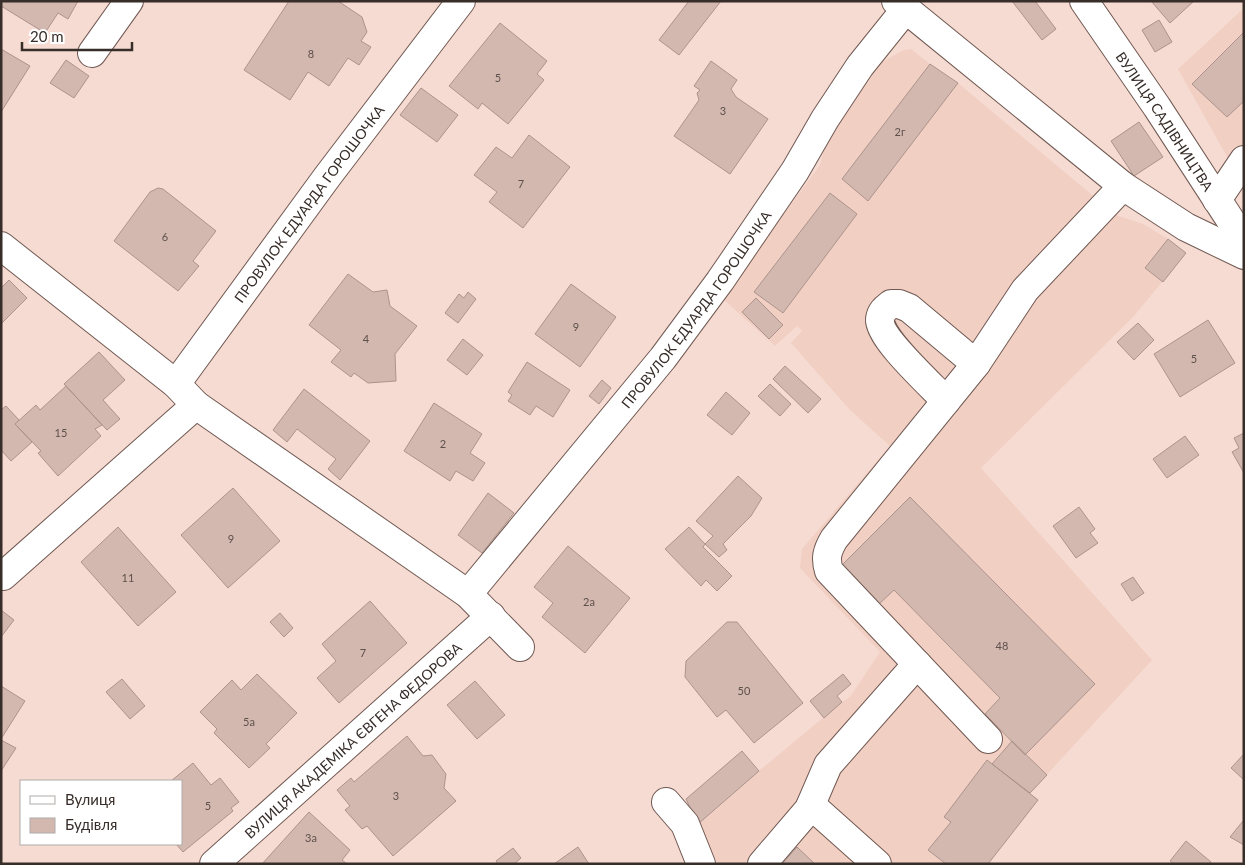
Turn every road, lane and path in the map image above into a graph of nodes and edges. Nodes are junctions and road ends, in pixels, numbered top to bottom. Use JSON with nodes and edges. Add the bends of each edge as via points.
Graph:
{"nodes":[{"id":1,"x":129,"y":1,"type":"edge"},
{"id":2,"x":461,"y":1,"type":"edge"},
{"id":3,"x":1084,"y":1,"type":"edge"},
{"id":4,"x":901,"y":6,"type":"edge"},
{"id":5,"x":92,"y":53,"type":"dead end"},
{"id":6,"x":1244,"y":160,"type":"edge"},
{"id":7,"x":1123,"y":186,"type":"junction"},
{"id":8,"x":1217,"y":200,"type":"junction"},
{"id":9,"x":1244,"y":241,"type":"edge"},
{"id":10,"x":1,"y":246,"type":"edge"},
{"id":11,"x":1244,"y":256,"type":"edge"},
{"id":12,"x":976,"y":364,"type":"junction"},
{"id":13,"x":176,"y":384,"type":"junction"},
{"id":14,"x":946,"y":400,"type":"junction"},
{"id":15,"x":196,"y":406,"type":"junction"},
{"id":16,"x":3,"y":576,"type":"dead end"},
{"id":17,"x":468,"y":594,"type":"junction"},
{"id":18,"x":491,"y":616,"type":"junction"},
{"id":19,"x":520,"y":647,"type":"dead end"},
{"id":20,"x":917,"y":664,"type":"junction"},
{"id":21,"x":988,"y":739,"type":"dead end"},
{"id":22,"x":666,"y":802,"type":"dead end"},
{"id":23,"x":811,"y":805,"type":"junction"},
{"id":24,"x":214,"y":864,"type":"edge"},
{"id":25,"x":701,"y":864,"type":"edge"},
{"id":26,"x":762,"y":864,"type":"edge"},
{"id":27,"x":877,"y":864,"type":"edge"}],
"edges":[{"from":1,"to":5,"type":"street"},
{"from":2,"to":13,"type":"street","name":"ПРОВУЛОК ЕДУАРДА ГОРОШОЧКА"},
{"from":3,"to":8,"type":"street","name":"ВУЛИЦЯ САДІВНИЦТВА"},
{"from":4,"to":7,"type":"street"},
{"from":4,"to":17,"type":"street","name":"ПРОВУЛОК ЕДУАРДА ГОРОШОЧКА","via":[[825,119],[795,171],[669,351]]},
{"from":6,"to":8,"type":"street"},
{"from":7,"to":11,"type":"street","via":[[1186,227]]},
{"from":7,"to":12,"type":"street","via":[[1025,290]]},
{"from":8,"to":9,"type":"street","name":"ВУЛИЦЯ САДІВНИЦТВА"},
{"from":10,"to":13,"type":"street"},
{"from":12,"to":14,"type":"street"},
{"from":12,"to":14,"type":"street","via":[[908,308],[891,304],[882,311],[882,330]]},
{"from":13,"to":15,"type":"street"},
{"from":14,"to":20,"type":"street","via":[[834,539],[826,561],[829,571]]},
{"from":15,"to":16,"type":"street"},
{"from":15,"to":17,"type":"street"},
{"from":17,"to":18,"type":"street"},
{"from":18,"to":19,"type":"street"},
{"from":18,"to":24,"type":"street","name":"ВУЛИЦЯ АКАДЕМІКА ЄВГЕНА ФЕДОРОВА"},
{"from":20,"to":21,"type":"street"},
{"from":20,"to":23,"type":"street","via":[[828,765]]},
{"from":22,"to":25,"type":"street","via":[[685,824]]},
{"from":23,"to":26,"type":"street"},
{"from":23,"to":27,"type":"street"}]}
